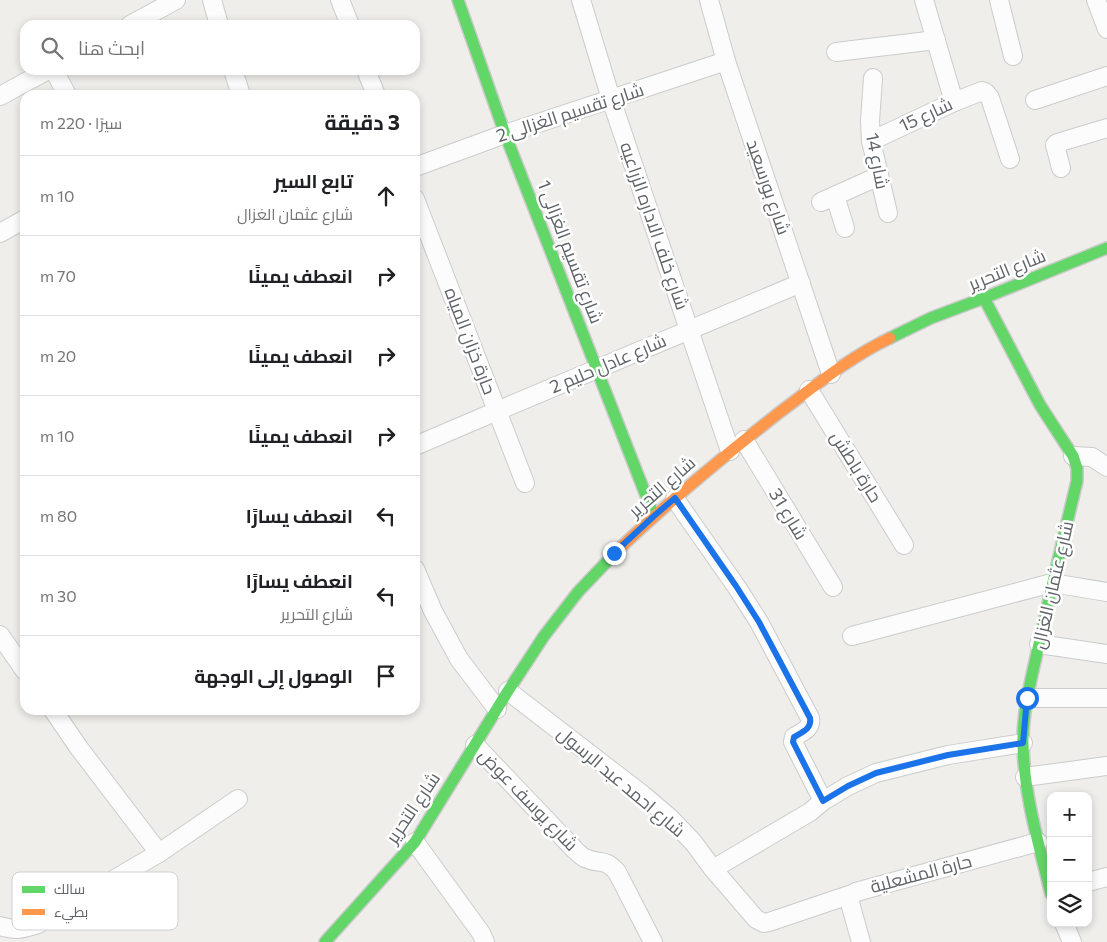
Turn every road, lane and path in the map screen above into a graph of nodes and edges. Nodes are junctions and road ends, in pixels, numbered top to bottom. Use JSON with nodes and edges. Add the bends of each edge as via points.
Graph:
{"nodes":[{"id":1,"x":176,"y":0,"type":"edge"},
{"id":2,"x":212,"y":0,"type":"edge"},
{"id":3,"x":340,"y":0,"type":"edge"},
{"id":4,"x":458,"y":0,"type":"edge"},
{"id":5,"x":581,"y":0,"type":"edge"},
{"id":6,"x":709,"y":0,"type":"edge"},
{"id":7,"x":924,"y":0,"type":"edge"},
{"id":8,"x":999,"y":0,"type":"edge"},
{"id":9,"x":1096,"y":0,"type":"edge"},
{"id":10,"x":139,"y":20,"type":"edge"},
{"id":11,"x":218,"y":20,"type":"edge"},
{"id":12,"x":348,"y":20,"type":"edge"},
{"id":13,"x":1107,"y":29,"type":"edge"},
{"id":14,"x":936,"y":40,"type":"junction"},
{"id":15,"x":836,"y":52,"type":"dead end"},
{"id":16,"x":1013,"y":56,"type":"dead end"},
{"id":17,"x":726,"y":61,"type":"junction"},
{"id":18,"x":39,"y":75,"type":"edge"},
{"id":19,"x":56,"y":75,"type":"edge"},
{"id":20,"x":235,"y":75,"type":"edge"},
{"id":21,"x":368,"y":75,"type":"edge"},
{"id":22,"x":1107,"y":76,"type":"edge"},
{"id":23,"x":873,"y":78,"type":"dead end"},
{"id":24,"x":64,"y":90,"type":"edge"},
{"id":25,"x":239,"y":90,"type":"edge"},
{"id":26,"x":374,"y":90,"type":"edge"},
{"id":27,"x":0,"y":96,"type":"edge"},
{"id":28,"x":611,"y":99,"type":"junction"},
{"id":29,"x":1035,"y":100,"type":"dead end"},
{"id":30,"x":954,"y":102,"type":"junction"},
{"id":31,"x":1107,"y":128,"type":"edge"},
{"id":32,"x":505,"y":134,"type":"junction"},
{"id":33,"x":870,"y":142,"type":"junction"},
{"id":34,"x":1010,"y":159,"type":"dead end"},
{"id":35,"x":420,"y":165,"type":"edge"},
{"id":36,"x":1061,"y":168,"type":"dead end"},
{"id":37,"x":879,"y":176,"type":"junction"},
{"id":38,"x":420,"y":212,"type":"edge"},
{"id":39,"x":888,"y":213,"type":"dead end"},
{"id":40,"x":20,"y":223,"type":"edge"},
{"id":41,"x":845,"y":228,"type":"dead end"},
{"id":42,"x":0,"y":233,"type":"edge"},
{"id":43,"x":1107,"y":248,"type":"edge"},
{"id":44,"x":801,"y":283,"type":"junction"},
{"id":45,"x":984,"y":298,"type":"junction"},
{"id":46,"x":689,"y":330,"type":"junction"},
{"id":47,"x":597,"y":369,"type":"junction"},
{"id":48,"x":831,"y":374,"type":"junction"},
{"id":49,"x":809,"y":390,"type":"junction"},
{"id":50,"x":497,"y":411,"type":"junction"},
{"id":51,"x":744,"y":440,"type":"junction"},
{"id":52,"x":420,"y":444,"type":"edge"},
{"id":53,"x":730,"y":451,"type":"junction"},
{"id":54,"x":1073,"y":456,"type":"junction"},
{"id":55,"x":1107,"y":467,"type":"edge"},
{"id":56,"x":525,"y":483,"type":"dead end"},
{"id":57,"x":675,"y":498,"type":"junction"},
{"id":58,"x":654,"y":516,"type":"junction"},
{"id":59,"x":904,"y":545,"type":"dead end"},
{"id":60,"x":420,"y":580,"type":"edge"},
{"id":61,"x":1052,"y":583,"type":"junction"},
{"id":62,"x":833,"y":587,"type":"dead end"},
{"id":63,"x":1107,"y":592,"type":"edge"},
{"id":64,"x":0,"y":635,"type":"edge"},
{"id":65,"x":852,"y":636,"type":"dead end"},
{"id":66,"x":1039,"y":644,"type":"junction"},
{"id":67,"x":1107,"y":654,"type":"edge"},
{"id":68,"x":20,"y":664,"type":"edge"},
{"id":69,"x":508,"y":691,"type":"junction"},
{"id":70,"x":1027,"y":698,"type":"junction"},
{"id":71,"x":1107,"y":698,"type":"edge"},
{"id":72,"x":496,"y":709,"type":"junction"},
{"id":73,"x":56,"y":715,"type":"edge"},
{"id":74,"x":1023,"y":743,"type":"junction"},
{"id":75,"x":475,"y":745,"type":"junction"},
{"id":76,"x":1107,"y":766,"type":"edge"},
{"id":77,"x":1025,"y":777,"type":"junction"},
{"id":78,"x":238,"y":799,"type":"dead end"},
{"id":79,"x":823,"y":801,"type":"junction"},
{"id":80,"x":415,"y":842,"type":"junction"},
{"id":81,"x":1038,"y":842,"type":"junction"},
{"id":82,"x":159,"y":853,"type":"junction"},
{"id":83,"x":713,"y":869,"type":"junction"},
{"id":84,"x":127,"y":872,"type":"edge"},
{"id":85,"x":1107,"y":877,"type":"edge"},
{"id":86,"x":1092,"y":881,"type":"edge"},
{"id":87,"x":1048,"y":882,"type":"edge"},
{"id":88,"x":852,"y":894,"type":"junction"},
{"id":89,"x":0,"y":926,"type":"edge"},
{"id":90,"x":1066,"y":927,"type":"edge"},
{"id":91,"x":12,"y":930,"type":"edge"},
{"id":92,"x":325,"y":942,"type":"edge"},
{"id":93,"x":485,"y":942,"type":"edge"},
{"id":94,"x":653,"y":942,"type":"edge"},
{"id":95,"x":861,"y":942,"type":"edge"},
{"id":96,"x":1072,"y":942,"type":"edge"}],
"edges":[{"from":1,"to":10,"type":"street"},
{"from":2,"to":11,"type":"street"},
{"from":3,"to":12,"type":"street"},
{"from":4,"to":32,"type":"street","name":"شارع تقسيم الغزالى 1"},
{"from":5,"to":28,"type":"street","name":"شارع خلف الاداره الزراعيه"},
{"from":6,"to":17,"type":"street","name":"شارع بورسعيد"},
{"from":7,"to":14,"type":"street"},
{"from":8,"to":16,"type":"street"},
{"from":9,"to":13,"type":"street"},
{"from":14,"to":15,"type":"street"},
{"from":14,"to":30,"type":"street"},
{"from":17,"to":28,"type":"street","name":"شارع تقسيم الغزالى 2"},
{"from":17,"to":44,"type":"street","name":"شارع بورسعيد"},
{"from":18,"to":27,"type":"street"},
{"from":19,"to":24,"type":"street"},
{"from":20,"to":25,"type":"street"},
{"from":21,"to":26,"type":"street"},
{"from":22,"to":29,"type":"street"},
{"from":23,"to":33,"type":"street","name":"شارع 14"},
{"from":28,"to":32,"type":"street","name":"شارع تقسيم الغزالى 2"},
{"from":28,"to":46,"type":"street","name":"شارع خلف الاداره الزراعيه"},
{"from":30,"to":33,"type":"street","name":"شارع 15"},
{"from":30,"to":34,"type":"street","name":"شارع 15","via":[[986,92]]},
{"from":31,"to":36,"type":"street","via":[[1057,143],[1055,148]]},
{"from":32,"to":35,"type":"street","name":"شارع تقسيم الغزالى 2"},
{"from":32,"to":47,"type":"street","name":"شارع تقسيم الغزالى 1"},
{"from":33,"to":37,"type":"street","name":"شارع 14"},
{"from":37,"to":39,"type":"street","name":"شارع 14"},
{"from":37,"to":41,"type":"street","via":[[828,199]]},
{"from":38,"to":50,"type":"street","name":"حارة خزان المياه"},
{"from":40,"to":42,"type":"street"},
{"from":43,"to":45,"type":"street","name":"شارع التحرير"},
{"from":44,"to":46,"type":"street","name":"شارع عادل حليم 2"},
{"from":44,"to":48,"type":"street","name":"شارع بورسعيد"},
{"from":45,"to":48,"type":"street","name":"شارع التحرير","via":[[914,326]]},
{"from":45,"to":54,"type":"street","name":"شارع عثمان الغزال","via":[[1040,405]]},
{"from":46,"to":47,"type":"street","name":"شارع عادل حليم 2"},
{"from":46,"to":53,"type":"street","name":"شارع خلف الاداره الزراعيه"},
{"from":47,"to":50,"type":"street","name":"شارع عادل حليم 2"},
{"from":47,"to":58,"type":"street","name":"شارع تقسيم الغزالى 1"},
{"from":48,"to":49,"type":"street","name":"شارع التحرير"},
{"from":49,"to":51,"type":"street","name":"شارع التحرير"},
{"from":49,"to":59,"type":"street","name":"حارة باطش"},
{"from":50,"to":52,"type":"street","name":"شارع عادل حليم 2"},
{"from":50,"to":56,"type":"street","name":"حارة خزان المياه"},
{"from":51,"to":53,"type":"street","name":"شارع التحرير"},
{"from":51,"to":62,"type":"street","name":"شارع 31"},
{"from":53,"to":57,"type":"street","name":"شارع التحرير"},
{"from":54,"to":55,"type":"street","via":[[1092,457]]},
{"from":54,"to":61,"type":"street","name":"شارع عثمان الغزال","via":[[1077,464],[1077,481]]},
{"from":57,"to":58,"type":"street","name":"شارع التحرير"},
{"from":57,"to":79,"type":"street","via":[[759,622],[810,718],[810,726],[794,737],[793,742]]},
{"from":58,"to":69,"type":"street","name":"شارع التحرير","via":[[578,592]]},
{"from":60,"to":72,"type":"street","via":[[459,659]]},
{"from":61,"to":63,"type":"street"},
{"from":61,"to":65,"type":"street"},
{"from":61,"to":66,"type":"street","name":"شارع عثمان الغزال"},
{"from":64,"to":68,"type":"street"},
{"from":66,"to":67,"type":"street"},
{"from":66,"to":70,"type":"street","name":"شارع عثمان الغزال"},
{"from":69,"to":72,"type":"street","name":"شارع التحرير"},
{"from":69,"to":83,"type":"street","name":"شارع احمد عبد الرسول","via":[[669,817]]},
{"from":70,"to":71,"type":"street"},
{"from":70,"to":74,"type":"street","name":"شارع عثمان الغزال"},
{"from":72,"to":75,"type":"street","name":"شارع التحرير"},
{"from":73,"to":82,"type":"street"},
{"from":74,"to":77,"type":"street","name":"شارع عثمان الغزال"},
{"from":74,"to":79,"type":"street","via":[[948,755],[876,773]]},
{"from":75,"to":80,"type":"street","name":"شارع التحرير"},
{"from":75,"to":94,"type":"street","name":"شارع يوسف عوض","via":[[575,850],[585,858],[612,866]]},
{"from":76,"to":77,"type":"street"},
{"from":77,"to":81,"type":"street","name":"شارع عثمان الغزال"},
{"from":78,"to":82,"type":"street"},
{"from":79,"to":83,"type":"street","via":[[810,812]]},
{"from":80,"to":92,"type":"street","name":"شارع التحرير"},
{"from":80,"to":93,"type":"street"},
{"from":81,"to":87,"type":"street","name":"شارع عثمان الغزال"},
{"from":81,"to":88,"type":"street","name":"حارة المشعلية"},
{"from":82,"to":84,"type":"street"},
{"from":83,"to":88,"type":"street","name":"شارع احمد عبد الرسول","via":[[756,920],[764,923]]},
{"from":85,"to":86,"type":"street"},
{"from":88,"to":95,"type":"street","name":"حارة المشعلية","via":[[850,903]]},
{"from":89,"to":91,"type":"street"},
{"from":90,"to":96,"type":"street"}]}
